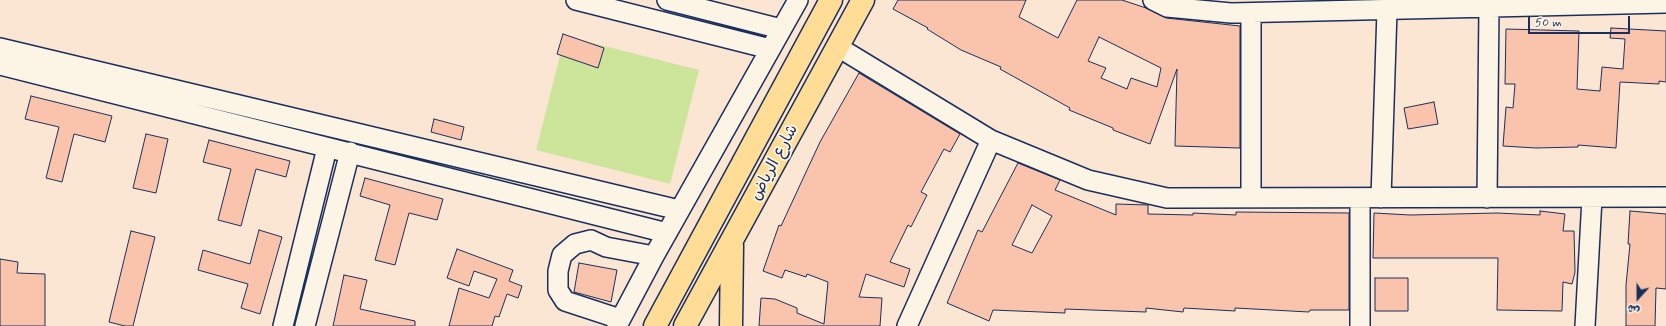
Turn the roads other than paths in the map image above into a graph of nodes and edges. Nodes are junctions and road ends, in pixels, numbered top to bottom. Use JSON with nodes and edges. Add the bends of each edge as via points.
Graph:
{"nodes":[{"id":1,"x":576,"y":0,"type":"edge"},
{"id":2,"x":667,"y":0,"type":"edge"},
{"id":3,"x":798,"y":0,"type":"edge"},
{"id":4,"x":831,"y":0,"type":"edge"},
{"id":5,"x":863,"y":0,"type":"edge"},
{"id":6,"x":1153,"y":0,"type":"edge"},
{"id":7,"x":1608,"y":2,"type":"edge"},
{"id":8,"x":1666,"y":3,"type":"edge"},
{"id":9,"x":1489,"y":7,"type":"junction"},
{"id":10,"x":1387,"y":10,"type":"junction"},
{"id":11,"x":1251,"y":13,"type":"junction"},
{"id":12,"x":781,"y":29,"type":"junction"},
{"id":13,"x":838,"y":47,"type":"junction"},
{"id":14,"x":770,"y":49,"type":"junction"},
{"id":15,"x":7,"y":58,"type":"edge"},
{"id":16,"x":991,"y":140,"type":"junction"},
{"id":17,"x":327,"y":148,"type":"junction"},
{"id":18,"x":350,"y":152,"type":"junction"},
{"id":19,"x":1666,"y":197,"type":"edge"},
{"id":20,"x":1251,"y":198,"type":"junction"},
{"id":21,"x":1360,"y":198,"type":"junction"},
{"id":22,"x":1381,"y":198,"type":"junction"},
{"id":23,"x":1487,"y":198,"type":"junction"},
{"id":24,"x":1592,"y":198,"type":"junction"},
{"id":25,"x":679,"y":210,"type":"junction"},
{"id":26,"x":667,"y":233,"type":"junction"},
{"id":27,"x":732,"y":243,"type":"junction"},
{"id":28,"x":654,"y":256,"type":"junction"},
{"id":29,"x":698,"y":303,"type":"junction"},
{"id":30,"x":618,"y":322,"type":"edge"},
{"id":31,"x":283,"y":326,"type":"edge"},
{"id":32,"x":305,"y":326,"type":"edge"},
{"id":33,"x":656,"y":326,"type":"edge"},
{"id":34,"x":685,"y":326,"type":"edge"},
{"id":35,"x":699,"y":326,"type":"edge"},
{"id":36,"x":731,"y":326,"type":"edge"},
{"id":37,"x":907,"y":326,"type":"edge"},
{"id":38,"x":1360,"y":326,"type":"edge"},
{"id":39,"x":1585,"y":326,"type":"edge"}],
"edges":[{"from":1,"to":14,"type":"street"},
{"from":2,"to":12,"type":"street"},
{"from":3,"to":12,"type":"street"},
{"from":4,"to":33,"type":"main road","name":"شارع الرياض"},
{"from":5,"to":13,"type":"main road","name":"شارع الرياض"},
{"from":6,"to":11,"type":"street","via":[[1167,7]]},
{"from":7,"to":8,"type":"street"},
{"from":7,"to":9,"type":"street"},
{"from":9,"to":10,"type":"street"},
{"from":9,"to":23,"type":"street"},
{"from":10,"to":11,"type":"street"},
{"from":10,"to":22,"type":"street"},
{"from":11,"to":20,"type":"street"},
{"from":12,"to":14,"type":"street"},
{"from":13,"to":16,"type":"street"},
{"from":13,"to":27,"type":"main road","name":"شارع الرياض"},
{"from":14,"to":25,"type":"street"},
{"from":15,"to":17,"type":"street"},
{"from":15,"to":25,"type":"street"},
{"from":16,"to":20,"type":"street","via":[[1088,180],[1166,198]]},
{"from":16,"to":37,"type":"street"},
{"from":17,"to":18,"type":"street"},
{"from":17,"to":31,"type":"street"},
{"from":18,"to":26,"type":"street"},
{"from":18,"to":32,"type":"street"},
{"from":19,"to":24,"type":"street"},
{"from":20,"to":21,"type":"street"},
{"from":21,"to":22,"type":"street"},
{"from":21,"to":38,"type":"street"},
{"from":22,"to":23,"type":"street"},
{"from":23,"to":24,"type":"street"},
{"from":24,"to":39,"type":"street"},
{"from":25,"to":26,"type":"street"},
{"from":26,"to":28,"type":"street"},
{"from":27,"to":29,"type":"main road","name":"شارع الرياض"},
{"from":27,"to":36,"type":"main road"},
{"from":28,"to":30,"type":"street"},
{"from":28,"to":30,"type":"street","via":[[606,247],[591,240],[575,244],[562,255],[558,271],[558,290],[564,301]]},
{"from":29,"to":34,"type":"main road","name":"شارع الرياض"},
{"from":29,"to":35,"type":"main road"}]}
